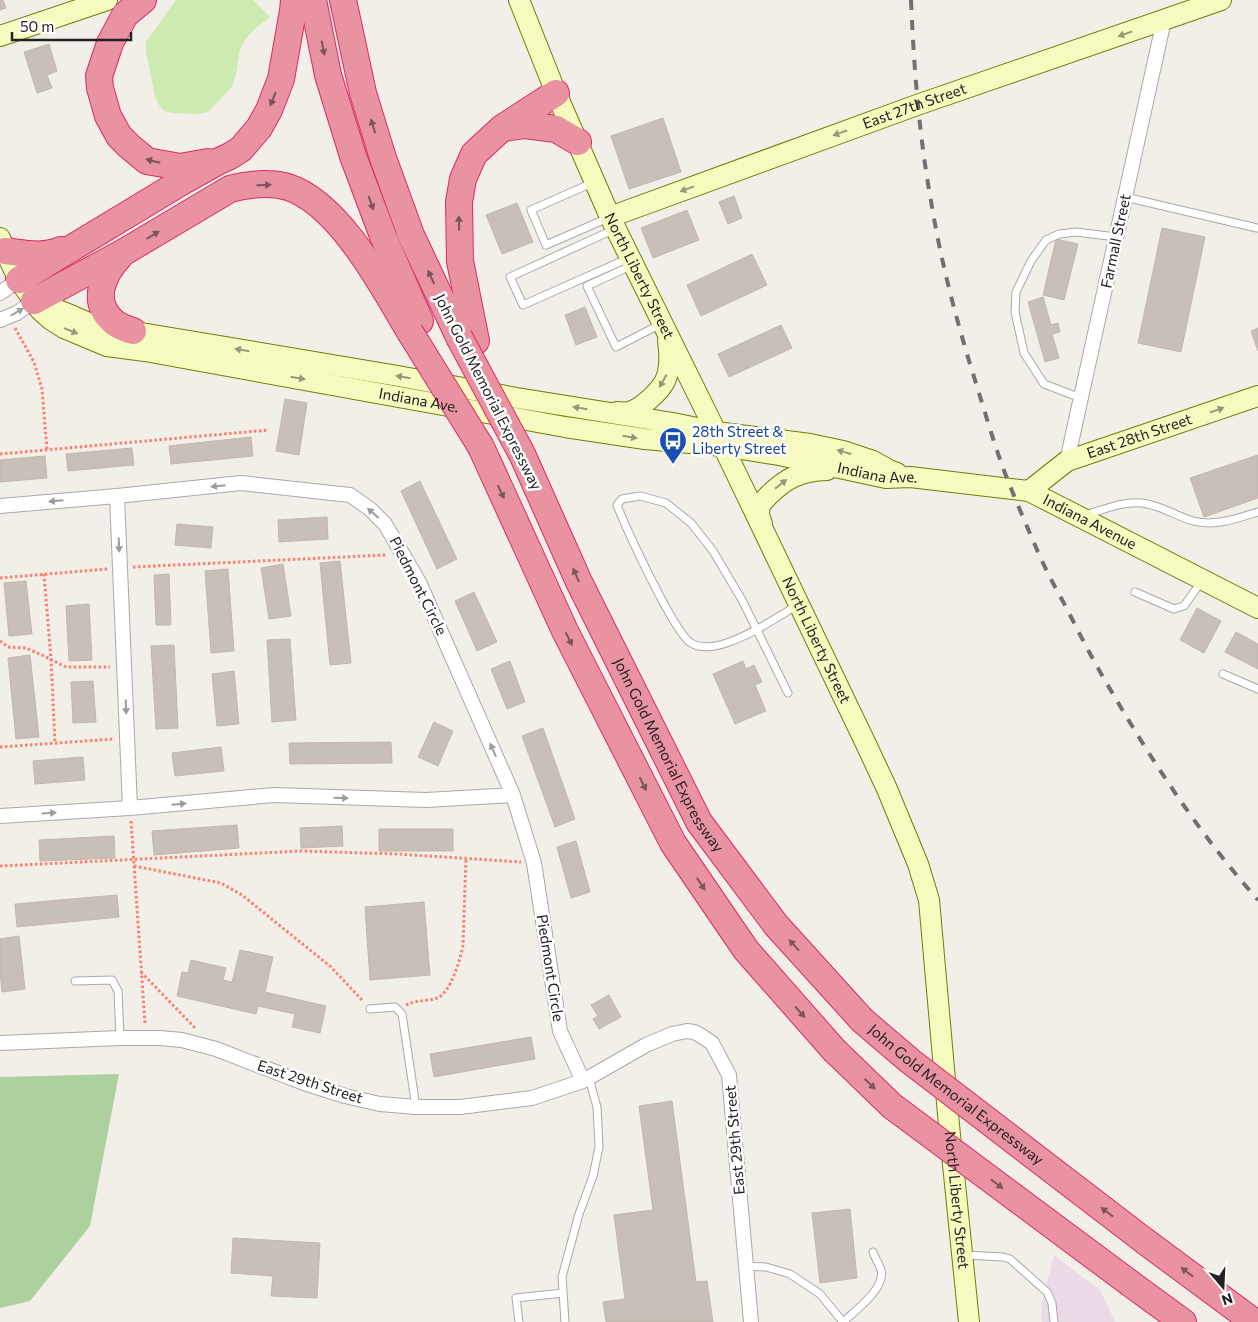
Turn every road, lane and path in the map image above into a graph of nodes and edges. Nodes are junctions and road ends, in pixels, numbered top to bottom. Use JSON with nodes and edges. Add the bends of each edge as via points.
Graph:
{"nodes":[{"id":1,"x":107,"y":0,"type":"edge"},
{"id":2,"x":143,"y":0,"type":"edge"},
{"id":3,"x":294,"y":0,"type":"edge"},
{"id":4,"x":313,"y":0,"type":"edge"},
{"id":5,"x":343,"y":0,"type":"edge"},
{"id":6,"x":518,"y":0,"type":"edge"},
{"id":7,"x":1221,"y":0,"type":"edge"},
{"id":8,"x":1164,"y":20,"type":"junction"},
{"id":9,"x":0,"y":36,"type":"edge"},
{"id":10,"x":556,"y":93,"type":"junction"},
{"id":11,"x":502,"y":128,"type":"junction"},
{"id":12,"x":578,"y":142,"type":"junction"},
{"id":13,"x":219,"y":161,"type":"junction"},
{"id":14,"x":595,"y":182,"type":"junction"},
{"id":15,"x":1125,"y":198,"type":"junction"},
{"id":16,"x":612,"y":223,"type":"junction"},
{"id":17,"x":1257,"y":228,"type":"edge"},
{"id":18,"x":1116,"y":237,"type":"junction"},
{"id":19,"x":82,"y":242,"type":"junction"},
{"id":20,"x":2,"y":248,"type":"edge"},
{"id":21,"x":124,"y":252,"type":"junction"},
{"id":22,"x":631,"y":261,"type":"junction"},
{"id":23,"x":10,"y":286,"type":"edge"},
{"id":24,"x":34,"y":301,"type":"junction"},
{"id":25,"x":5,"y":318,"type":"edge"},
{"id":26,"x":665,"y":329,"type":"junction"},
{"id":27,"x":133,"y":331,"type":"junction"},
{"id":28,"x":417,"y":331,"type":"junction"},
{"id":29,"x":467,"y":339,"type":"junction"},
{"id":30,"x":1258,"y":396,"type":"edge"},
{"id":31,"x":1081,"y":398,"type":"junction"},
{"id":32,"x":604,"y":412,"type":"junction"},
{"id":33,"x":269,"y":430,"type":"dead end"},
{"id":34,"x":719,"y":439,"type":"junction"},
{"id":35,"x":47,"y":450,"type":"junction"},
{"id":36,"x":0,"y":454,"type":"edge"},
{"id":37,"x":1067,"y":461,"type":"junction"},
{"id":38,"x":846,"y":470,"type":"junction"},
{"id":39,"x":910,"y":477,"type":"junction"},
{"id":40,"x":1029,"y":491,"type":"junction"},
{"id":41,"x":117,"y":496,"type":"junction"},
{"id":42,"x":0,"y":506,"type":"edge"},
{"id":43,"x":1258,"y":512,"type":"edge"},
{"id":44,"x":1080,"y":517,"type":"junction"},
{"id":45,"x":768,"y":540,"type":"junction"},
{"id":46,"x":402,"y":554,"type":"junction"},
{"id":47,"x":120,"y":568,"type":"junction"},
{"id":48,"x":44,"y":574,"type":"junction"},
{"id":49,"x":0,"y":578,"type":"edge"},
{"id":50,"x":1202,"y":579,"type":"junction"},
{"id":51,"x":1135,"y":592,"type":"dead end"},
{"id":52,"x":799,"y":604,"type":"junction"},
{"id":53,"x":1258,"y":608,"type":"edge"},
{"id":54,"x":757,"y":629,"type":"junction"},
{"id":55,"x":0,"y":641,"type":"edge"},
{"id":56,"x":51,"y":659,"type":"junction"},
{"id":57,"x":124,"y":667,"type":"junction"},
{"id":58,"x":1224,"y":674,"type":"dead end"},
{"id":59,"x":1258,"y":689,"type":"edge"},
{"id":60,"x":788,"y":693,"type":"dead end"},
{"id":61,"x":127,"y":738,"type":"junction"},
{"id":62,"x":55,"y":743,"type":"junction"},
{"id":63,"x":0,"y":746,"type":"edge"},
{"id":64,"x":513,"y":795,"type":"junction"},
{"id":65,"x":130,"y":808,"type":"junction"},
{"id":66,"x":0,"y":816,"type":"edge"},
{"id":67,"x":466,"y":858,"type":"junction"},
{"id":68,"x":134,"y":860,"type":"junction"},
{"id":69,"x":534,"y":863,"type":"junction"},
{"id":70,"x":0,"y":866,"type":"edge"},
{"id":71,"x":134,"y":866,"type":"junction"},
{"id":72,"x":141,"y":972,"type":"junction"},
{"id":73,"x":75,"y":981,"type":"dead end"},
{"id":74,"x":395,"y":1007,"type":"junction"},
{"id":75,"x":370,"y":1009,"type":"joint"},
{"id":76,"x":120,"y":1038,"type":"junction"},
{"id":77,"x":146,"y":1038,"type":"junction"},
{"id":78,"x":0,"y":1043,"type":"edge"},
{"id":79,"x":216,"y":1049,"type":"junction"},
{"id":80,"x":586,"y":1079,"type":"junction"},
{"id":81,"x":416,"y":1107,"type":"junction"},
{"id":82,"x":873,"y":1252,"type":"dead end"},
{"id":83,"x":962,"y":1255,"type":"junction"},
{"id":84,"x":746,"y":1266,"type":"junction"},
{"id":85,"x":563,"y":1293,"type":"junction"},
{"id":86,"x":518,"y":1322,"type":"edge"},
{"id":87,"x":565,"y":1322,"type":"edge"},
{"id":88,"x":751,"y":1322,"type":"edge"},
{"id":89,"x":843,"y":1322,"type":"edge"},
{"id":90,"x":969,"y":1322,"type":"edge"},
{"id":91,"x":1054,"y":1322,"type":"edge"},
{"id":92,"x":1183,"y":1322,"type":"edge"},
{"id":93,"x":1254,"y":1322,"type":"edge"}],
"edges":[{"from":1,"to":9,"type":"main road"},
{"from":13,"to":2,"type":"highway","one_way":true,"via":[[180,167],[147,161],[119,136],[108,116],[100,88],[105,58],[125,15]]},
{"from":3,"to":13,"type":"highway","one_way":true,"via":[[281,79],[269,110],[241,149]]},
{"from":4,"to":28,"type":"highway","name":"John Gold Memorial Expressway","one_way":true,"via":[[328,75]]},
{"from":29,"to":5,"type":"highway","name":"John Gold Memorial Expressway","one_way":true,"via":[[412,236],[383,158],[363,92]]},
{"from":6,"to":10,"type":"main road","name":"North Liberty Street"},
{"from":7,"to":8,"type":"main road","name":"East 27th Street"},
{"from":8,"to":15,"type":"street","name":"Farmall Street"},
{"from":8,"to":16,"type":"main road","name":"East 27th Street","one_way":true,"via":[[917,105]]},
{"from":10,"to":11,"type":"highway"},
{"from":10,"to":12,"type":"main road","name":"North Liberty Street"},
{"from":11,"to":12,"type":"highway","via":[[525,125],[556,129]]},
{"from":29,"to":11,"type":"highway","one_way":true,"via":[[460,261],[462,178],[474,154]]},
{"from":12,"to":14,"type":"main road","name":"North Liberty Street"},
{"from":13,"to":19,"type":"highway"},
{"from":14,"to":16,"type":"main road","name":"North Liberty Street"},
{"from":14,"to":16,"type":"lane","via":[[531,210],[546,246]]},
{"from":15,"to":17,"type":"lane"},
{"from":15,"to":18,"type":"street","name":"Farmall Street"},
{"from":16,"to":22,"type":"main road","name":"North Liberty Street"},
{"from":16,"to":22,"type":"lane","via":[[510,277],[524,305]]},
{"from":18,"to":31,"type":"street","name":"Farmall Street"},
{"from":18,"to":31,"type":"lane","via":[[1076,232],[1046,240],[1016,292],[1015,312],[1024,353],[1044,384]]},
{"from":19,"to":20,"type":"highway","via":[[56,252],[35,255]]},
{"from":19,"to":23,"type":"highway"},
{"from":20,"to":23,"type":"main road","name":"Indiana Ave."},
{"from":21,"to":24,"type":"highway"},
{"from":21,"to":27,"type":"highway","via":[[104,278],[100,292],[107,314],[120,326]]},
{"from":21,"to":28,"type":"highway","one_way":true,"via":[[230,189],[259,184],[287,187],[319,205],[334,220]]},
{"from":22,"to":26,"type":"main road","name":"North Liberty Street"},
{"from":22,"to":26,"type":"lane","via":[[586,286],[616,347]]},
{"from":23,"to":24,"type":"main road","name":"Indiana Ave."},
{"from":25,"to":24,"type":"street","one_way":true},
{"from":24,"to":27,"type":"main road","name":"Indiana Ave.","via":[[93,325]]},
{"from":24,"to":34,"type":"main road","name":"Indiana Ave.","one_way":true,"via":[[50,319],[64,328],[107,346],[565,427],[670,442]]},
{"from":25,"to":35,"type":"path","via":[[34,362],[42,389]]},
{"from":26,"to":32,"type":"main road","one_way":true,"via":[[670,366],[657,392],[628,412]]},
{"from":26,"to":34,"type":"main road","name":"North Liberty Street"},
{"from":32,"to":27,"type":"main road","name":"Indiana Ave.","one_way":true},
{"from":28,"to":92,"type":"highway","one_way":true,"bridge":true,"via":[[480,447],[565,631],[673,844],[746,950],[834,1050],[892,1106]]},
{"from":93,"to":29,"type":"highway","name":"John Gold Memorial Expressway","one_way":true,"bridge":true,"via":[[910,1061],[862,1020],[776,925],[699,822],[579,582]]},
{"from":37,"to":30,"type":"main road","name":"East 28th Street","one_way":true},
{"from":31,"to":37,"type":"street","name":"Farmall Street"},
{"from":32,"to":34,"type":"main road","name":"Indiana Ave.","via":[[673,423]]},
{"from":33,"to":35,"type":"path"},
{"from":34,"to":38,"type":"main road","name":"Indiana Ave."},
{"from":39,"to":34,"type":"main road","name":"Indiana Ave.","one_way":true,"via":[[873,461],[810,444]]},
{"from":34,"to":45,"type":"main road","name":"North Liberty Street"},
{"from":35,"to":36,"type":"path"},
{"from":37,"to":40,"type":"main road","name":"East 28th Street"},
{"from":38,"to":39,"type":"main road","name":"Indiana Ave.","via":[[886,478]]},
{"from":45,"to":38,"type":"main road","one_way":true,"via":[[758,513],[760,504],[779,485],[804,473]]},
{"from":39,"to":40,"type":"main road","name":"Indiana Avenue"},
{"from":40,"to":44,"type":"main road","name":"Indiana Avenue"},
{"from":41,"to":42,"type":"street","name":"Piedmont Circle","one_way":true},
{"from":46,"to":41,"type":"street","name":"Piedmont Circle","one_way":true,"via":[[385,524],[350,495],[241,483]]},
{"from":41,"to":47,"type":"street","one_way":true},
{"from":43,"to":44,"type":"lane","via":[[1212,523],[1194,521],[1141,503],[1124,504]]},
{"from":44,"to":50,"type":"main road","name":"Indiana Avenue"},
{"from":45,"to":52,"type":"main road","name":"North Liberty Street"},
{"from":46,"to":47,"type":"path"},
{"from":64,"to":46,"type":"street","name":"Piedmont Circle","one_way":true,"via":[[419,582]]},
{"from":47,"to":48,"type":"path"},
{"from":47,"to":57,"type":"street"},
{"from":48,"to":49,"type":"path"},
{"from":48,"to":56,"type":"path"},
{"from":50,"to":51,"type":"lane","via":[[1184,606],[1174,609]]},
{"from":50,"to":53,"type":"main road","name":"Indiana Avenue"},
{"from":52,"to":54,"type":"lane"},
{"from":52,"to":83,"type":"main road","name":"North Liberty Street","via":[[887,789],[929,900]]},
{"from":54,"to":54,"type":"lane","via":[[738,639],[706,647],[690,643],[664,603],[623,519],[617,505],[622,499],[640,496],[666,502],[691,523],[713,552]]},
{"from":54,"to":60,"type":"lane"},
{"from":55,"to":56,"type":"path","via":[[8,647],[26,648]]},
{"from":56,"to":57,"type":"path","via":[[66,667]]},
{"from":56,"to":62,"type":"path"},
{"from":57,"to":61,"type":"street","one_way":true},
{"from":58,"to":59,"type":"lane"},
{"from":61,"to":62,"type":"path"},
{"from":61,"to":65,"type":"street"},
{"from":62,"to":63,"type":"path"},
{"from":65,"to":64,"type":"street","one_way":true,"via":[[274,796],[426,800]]},
{"from":64,"to":69,"type":"street","name":"Piedmont Circle"},
{"from":66,"to":65,"type":"street","one_way":true},
{"from":65,"to":68,"type":"path"},
{"from":67,"to":68,"type":"path","via":[[301,851]]},
{"from":67,"to":69,"type":"path"},
{"from":67,"to":74,"type":"path","via":[[463,945],[452,979],[442,996],[436,999]]},
{"from":68,"to":70,"type":"path"},
{"from":68,"to":71,"type":"path"},
{"from":69,"to":80,"type":"street","name":"Piedmont Circle","via":[[560,1031]]},
{"from":71,"to":72,"type":"path"},
{"from":71,"to":75,"type":"path","via":[[221,883],[242,895],[331,967]]},
{"from":72,"to":77,"type":"path"},
{"from":72,"to":79,"type":"path"},
{"from":73,"to":76,"type":"lane","via":[[112,980],[118,991]]},
{"from":74,"to":75,"type":"lane"},
{"from":74,"to":81,"type":"lane","via":[[402,1014]]},
{"from":76,"to":77,"type":"street","name":"East 29th Street"},
{"from":76,"to":78,"type":"street","name":"East 29th Street"},
{"from":77,"to":79,"type":"street","name":"East 29th Street","via":[[182,1040]]},
{"from":79,"to":81,"type":"street","name":"East 29th Street","via":[[345,1096],[380,1104]]},
{"from":80,"to":81,"type":"street","name":"East 29th Street","via":[[532,1098],[460,1107]]},
{"from":80,"to":84,"type":"street","name":"East 29th Street","via":[[672,1034],[694,1032],[712,1043],[729,1075]]},
{"from":80,"to":85,"type":"lane","via":[[597,1107],[599,1147],[562,1277]]},
{"from":82,"to":89,"type":"lane","via":[[882,1271],[880,1283]]},
{"from":83,"to":90,"type":"main road","name":"North Liberty Street"},
{"from":83,"to":91,"type":"lane","via":[[1010,1260],[1047,1292]]},
{"from":84,"to":88,"type":"street","name":"East 29th Street"},
{"from":84,"to":89,"type":"lane","via":[[766,1266],[790,1274],[820,1294]]},
{"from":85,"to":86,"type":"lane","via":[[516,1298]]},
{"from":85,"to":87,"type":"lane"}]}
